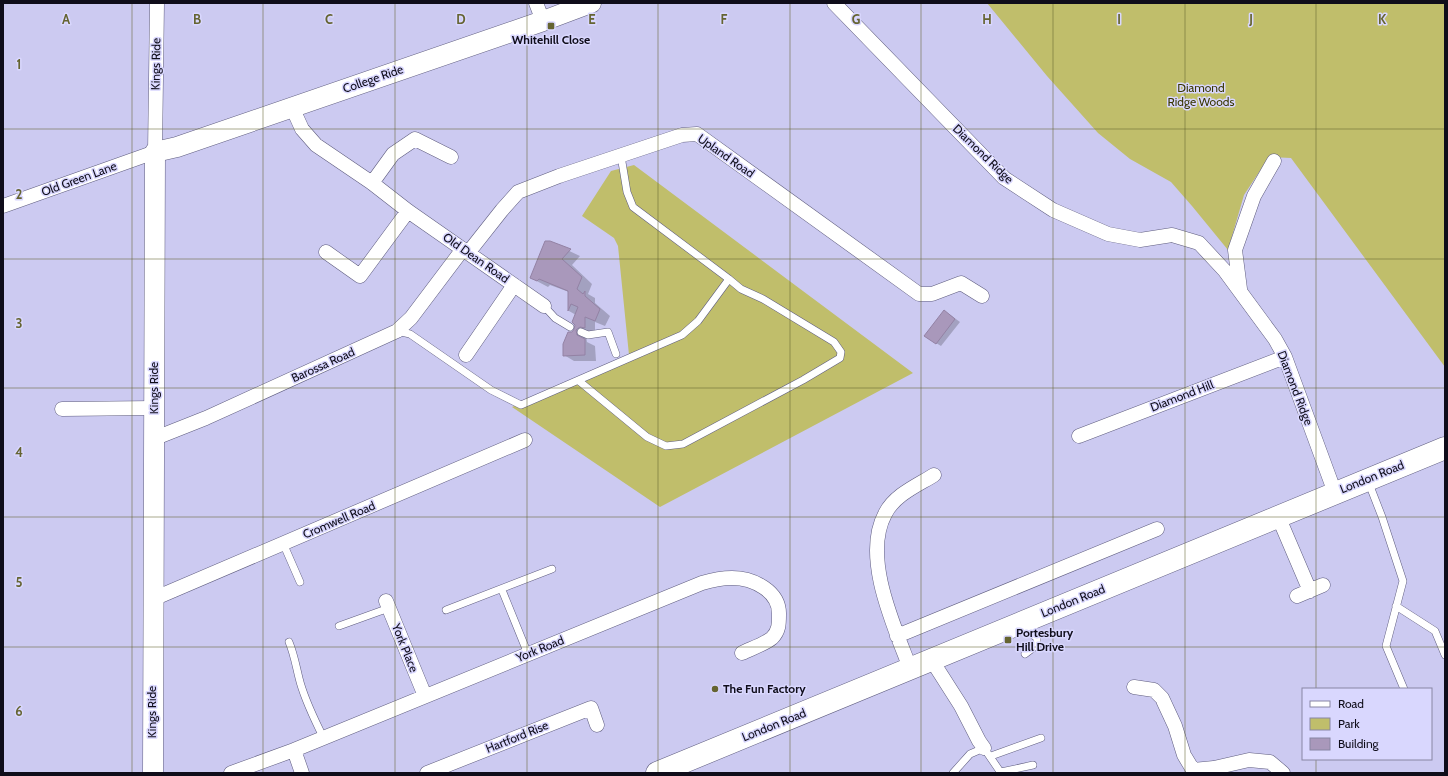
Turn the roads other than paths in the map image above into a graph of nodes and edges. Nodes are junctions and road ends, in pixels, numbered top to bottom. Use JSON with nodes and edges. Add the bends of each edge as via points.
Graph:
{"nodes":[{"id":1,"x":157,"y":3,"type":"edge"},
{"id":2,"x":591,"y":3,"type":"edge"},
{"id":3,"x":834,"y":3,"type":"edge"},
{"id":4,"x":540,"y":12,"type":"edge"},
{"id":5,"x":292,"y":107,"type":"junction"},
{"id":6,"x":155,"y":152,"type":"junction"},
{"id":7,"x":621,"y":156,"type":"junction"},
{"id":8,"x":451,"y":157,"type":"dead end"},
{"id":9,"x":1274,"y":161,"type":"dead end"},
{"id":10,"x":372,"y":183,"type":"junction"},
{"id":11,"x":3,"y":206,"type":"edge"},
{"id":12,"x":408,"y":211,"type":"junction"},
{"id":13,"x":465,"y":251,"type":"junction"},
{"id":14,"x":326,"y":252,"type":"dead end"},
{"id":15,"x":729,"y":279,"type":"junction"},
{"id":16,"x":514,"y":285,"type":"junction"},
{"id":17,"x":1240,"y":292,"type":"junction"},
{"id":18,"x":982,"y":296,"type":"dead end"},
{"id":19,"x":544,"y":306,"type":"joint"},
{"id":20,"x":570,"y":327,"type":"dead end"},
{"id":21,"x":397,"y":331,"type":"junction"},
{"id":22,"x":581,"y":332,"type":"dead end"},
{"id":23,"x":616,"y":354,"type":"dead end"},
{"id":24,"x":466,"y":355,"type":"dead end"},
{"id":25,"x":1285,"y":357,"type":"junction"},
{"id":26,"x":579,"y":381,"type":"junction"},
{"id":27,"x":154,"y":408,"type":"junction"},
{"id":28,"x":62,"y":409,"type":"dead end"},
{"id":29,"x":1079,"y":436,"type":"dead end"},
{"id":30,"x":153,"y":440,"type":"junction"},
{"id":31,"x":524,"y":440,"type":"dead end"},
{"id":32,"x":1445,"y":448,"type":"edge"},
{"id":33,"x":934,"y":475,"type":"dead end"},
{"id":34,"x":1367,"y":479,"type":"junction"},
{"id":35,"x":1335,"y":492,"type":"junction"},
{"id":36,"x":1278,"y":516,"type":"junction"},
{"id":37,"x":1157,"y":529,"type":"dead end"},
{"id":38,"x":283,"y":543,"type":"junction"},
{"id":39,"x":552,"y":570,"type":"dead end"},
{"id":40,"x":300,"y":582,"type":"dead end"},
{"id":41,"x":1324,"y":586,"type":"dead end"},
{"id":42,"x":502,"y":590,"type":"junction"},
{"id":43,"x":1310,"y":591,"type":"junction"},
{"id":44,"x":1297,"y":596,"type":"dead end"},
{"id":45,"x":153,"y":599,"type":"junction"},
{"id":46,"x":387,"y":604,"type":"joint"},
{"id":47,"x":1396,"y":606,"type":"junction"},
{"id":48,"x":446,"y":610,"type":"dead end"},
{"id":49,"x":1025,"y":621,"type":"junction"},
{"id":50,"x":338,"y":626,"type":"dead end"},
{"id":51,"x":898,"y":636,"type":"junction"},
{"id":52,"x":289,"y":642,"type":"dead end"},
{"id":53,"x":742,"y":653,"type":"dead end"},
{"id":54,"x":528,"y":654,"type":"junction"},
{"id":55,"x":1025,"y":654,"type":"dead end"},
{"id":56,"x":1445,"y":655,"type":"edge"},
{"id":57,"x":932,"y":660,"type":"junction"},
{"id":58,"x":910,"y":668,"type":"junction"},
{"id":59,"x":1134,"y":687,"type":"dead end"},
{"id":60,"x":1404,"y":688,"type":"edge"},
{"id":61,"x":425,"y":696,"type":"junction"},
{"id":62,"x":597,"y":725,"type":"dead end"},
{"id":63,"x":322,"y":738,"type":"junction"},
{"id":64,"x":1041,"y":738,"type":"dead end"},
{"id":65,"x":294,"y":750,"type":"junction"},
{"id":66,"x":987,"y":752,"type":"junction"},
{"id":67,"x":1033,"y":765,"type":"dead end"},
{"id":68,"x":956,"y":772,"type":"edge"},
{"id":69,"x":1193,"y":772,"type":"edge"},
{"id":70,"x":153,"y":773,"type":"edge"},
{"id":71,"x":231,"y":773,"type":"edge"},
{"id":72,"x":302,"y":773,"type":"edge"},
{"id":73,"x":427,"y":773,"type":"edge"},
{"id":74,"x":657,"y":773,"type":"edge"},
{"id":75,"x":1001,"y":773,"type":"edge"},
{"id":76,"x":1283,"y":773,"type":"edge"}],
"edges":[{"from":1,"to":6,"type":"street","name":"Kings Ride"},
{"from":2,"to":4,"type":"street","name":"College Ride"},
{"from":3,"to":17,"type":"street","name":"Diamond Ridge","via":[[1004,178],[1053,210],[1108,234],[1140,240],[1172,235],[1199,243]]},
{"from":4,"to":5,"type":"street","name":"College Ride"},
{"from":5,"to":6,"type":"street","name":"College Ride"},
{"from":5,"to":10,"type":"street","name":"Old Dean Road","via":[[302,129],[316,146]]},
{"from":6,"to":11,"type":"street","name":"Old Green Lane"},
{"from":6,"to":27,"type":"street","name":"Kings Ride"},
{"from":7,"to":13,"type":"street","name":"Upland Road","via":[[518,192]]},
{"from":7,"to":15,"type":"lane","via":[[627,192],[633,207]]},
{"from":7,"to":18,"type":"street","name":"Upland Road","via":[[682,135],[697,134],[919,294],[932,294],[956,279]]},
{"from":8,"to":10,"type":"street","via":[[415,139],[393,154]]},
{"from":9,"to":17,"type":"street","name":"Diamond Ridge","via":[[1254,196],[1235,250]]},
{"from":10,"to":12,"type":"street","name":"Old Dean Road"},
{"from":12,"to":13,"type":"street","name":"Old Dean Road"},
{"from":12,"to":14,"type":"street","via":[[360,276]]},
{"from":13,"to":16,"type":"street","name":"Old Dean Road"},
{"from":13,"to":21,"type":"street","name":"Barossa Road","via":[[411,318]]},
{"from":15,"to":26,"type":"lane","via":[[698,321],[682,335]]},
{"from":15,"to":26,"type":"lane","via":[[741,289],[763,299],[834,342],[841,352],[840,358],[683,444],[673,446],[666,446],[647,437]]},
{"from":16,"to":19,"type":"street","name":"Old Dean Road"},
{"from":16,"to":24,"type":"street"},
{"from":17,"to":25,"type":"street","name":"Diamond Ridge"},
{"from":19,"to":20,"type":"lane","via":[[555,318]]},
{"from":21,"to":26,"type":"lane","via":[[410,334],[491,390],[521,405]]},
{"from":21,"to":30,"type":"street","name":"Barossa Road"},
{"from":22,"to":23,"type":"lane","via":[[588,335],[608,332]]},
{"from":25,"to":29,"type":"street","name":"Diamond Hill"},
{"from":25,"to":35,"type":"street","name":"Diamond Ridge"},
{"from":27,"to":28,"type":"street"},
{"from":27,"to":30,"type":"street","name":"Kings Ride"},
{"from":30,"to":45,"type":"street","name":"Kings Ride"},
{"from":31,"to":38,"type":"street","name":"Cromwell Road"},
{"from":32,"to":34,"type":"main road","name":"London Road"},
{"from":33,"to":51,"type":"street","via":[[901,495],[885,513],[877,538],[879,570],[887,610]]},
{"from":34,"to":35,"type":"main road","name":"London Road"},
{"from":34,"to":47,"type":"lane","via":[[1403,581]]},
{"from":35,"to":36,"type":"main road","name":"London Road"},
{"from":36,"to":43,"type":"street"},
{"from":36,"to":49,"type":"main road","name":"London Road"},
{"from":37,"to":51,"type":"street"},
{"from":38,"to":40,"type":"lane"},
{"from":38,"to":45,"type":"street","name":"Cromwell Road"},
{"from":39,"to":42,"type":"lane"},
{"from":41,"to":43,"type":"street"},
{"from":42,"to":48,"type":"lane"},
{"from":42,"to":54,"type":"lane"},
{"from":43,"to":44,"type":"street"},
{"from":45,"to":70,"type":"street","name":"Kings Ride"},
{"from":46,"to":50,"type":"lane"},
{"from":46,"to":61,"type":"street","name":"York Place"},
{"from":47,"to":56,"type":"lane","via":[[1435,631]]},
{"from":47,"to":60,"type":"lane","via":[[1386,646]]},
{"from":49,"to":55,"type":"lane","via":[[1037,638],[1037,645]]},
{"from":49,"to":57,"type":"main road","name":"London Road"},
{"from":51,"to":58,"type":"street"},
{"from":52,"to":63,"type":"lane","via":[[310,712]]},
{"from":53,"to":54,"type":"street","name":"York Road","via":[[772,638],[779,628],[780,611],[775,596],[761,584],[733,578],[702,583]]},
{"from":54,"to":61,"type":"street","name":"York Road"},
{"from":57,"to":58,"type":"main road","name":"London Road"},
{"from":57,"to":66,"type":"street","via":[[961,706],[978,741]]},
{"from":58,"to":74,"type":"main road","name":"London Road"},
{"from":59,"to":69,"type":"street","via":[[1154,690],[1162,698]]},
{"from":61,"to":63,"type":"street","name":"York Road"},
{"from":62,"to":73,"type":"street","name":"Hartford Rise","via":[[590,708]]},
{"from":63,"to":65,"type":"street","name":"York Road"},
{"from":64,"to":66,"type":"lane"},
{"from":65,"to":71,"type":"street","name":"York Road"},
{"from":65,"to":72,"type":"street"},
{"from":66,"to":68,"type":"lane","via":[[970,754]]},
{"from":66,"to":75,"type":"lane"},
{"from":67,"to":75,"type":"lane"},
{"from":69,"to":76,"type":"street","via":[[1249,760],[1270,762]]}]}
